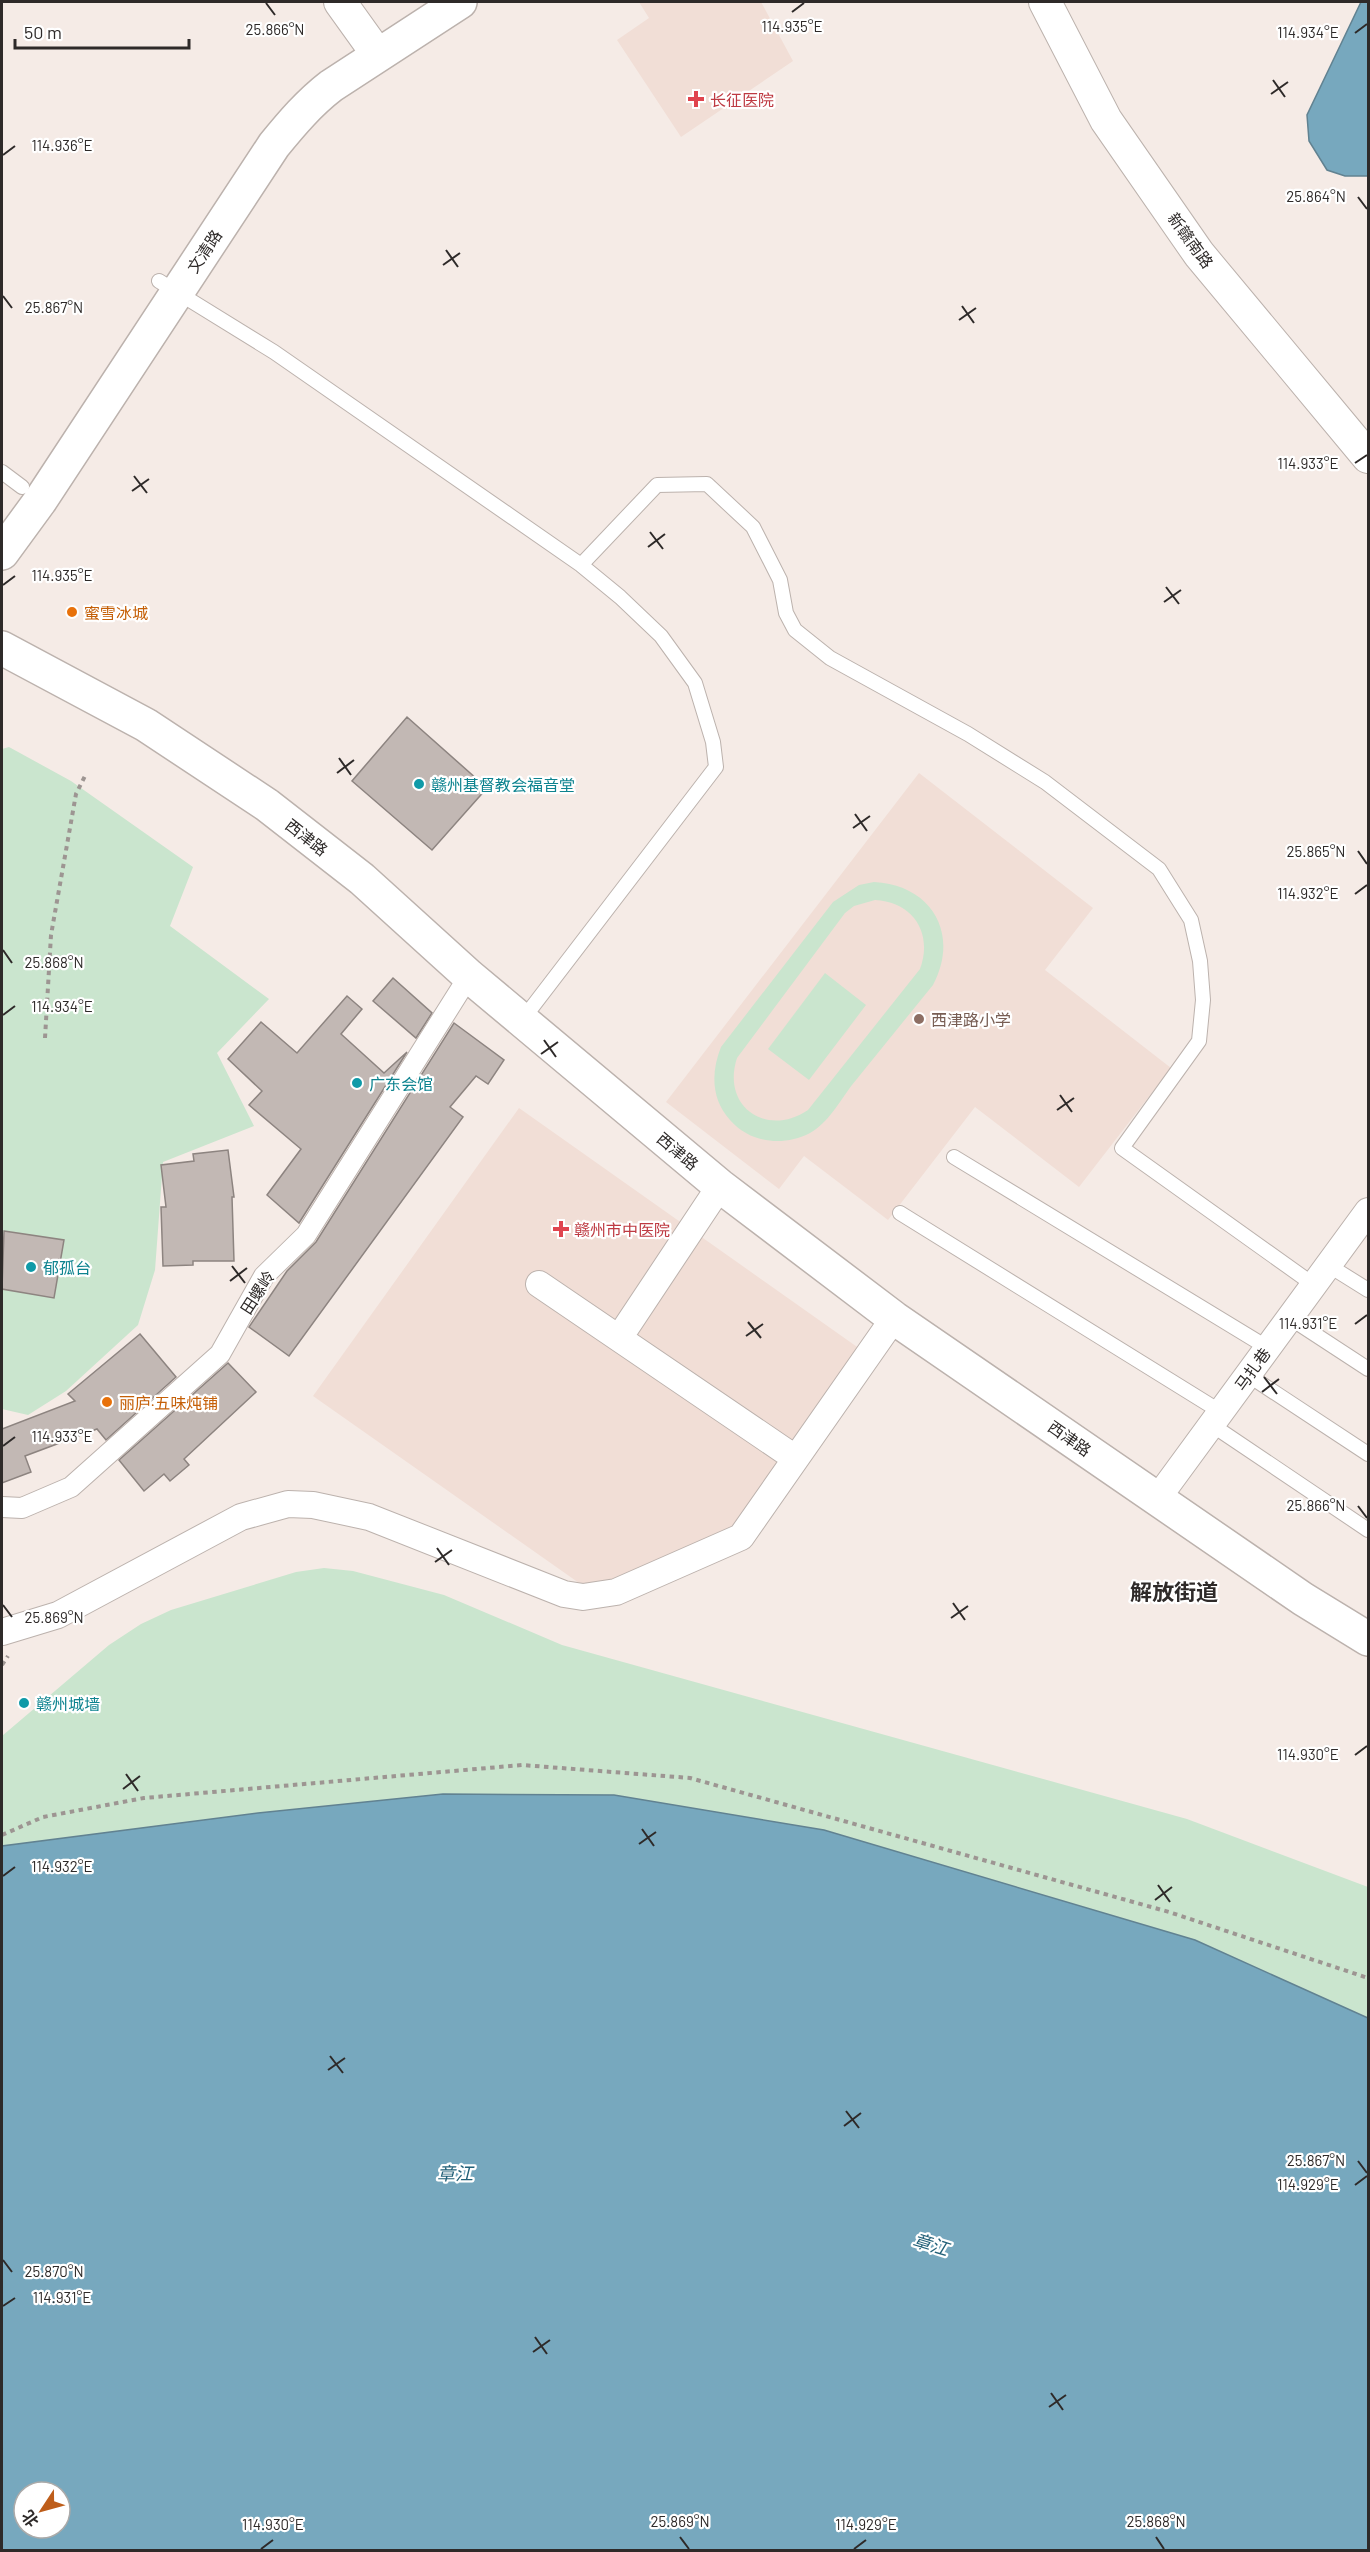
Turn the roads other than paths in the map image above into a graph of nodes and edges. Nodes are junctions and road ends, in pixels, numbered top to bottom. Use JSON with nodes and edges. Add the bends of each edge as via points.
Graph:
{"nodes":[{"id":1,"x":340,"y":2,"type":"edge"},
{"id":2,"x":419,"y":2,"type":"edge"},
{"id":3,"x":460,"y":2,"type":"edge"},
{"id":4,"x":1045,"y":2,"type":"edge"},
{"id":5,"x":372,"y":45,"type":"junction"},
{"id":6,"x":167,"y":287,"type":"junction"},
{"id":7,"x":1368,"y":457,"type":"edge"},
{"id":8,"x":12,"y":480,"type":"edge"},
{"id":9,"x":2,"y":527,"type":"edge"},
{"id":10,"x":2,"y":553,"type":"edge"},
{"id":11,"x":580,"y":566,"type":"junction"},
{"id":12,"x":2,"y":648,"type":"edge"},
{"id":13,"x":470,"y":976,"type":"junction"},
{"id":14,"x":523,"y":1019,"type":"junction"},
{"id":15,"x":954,"y":1157,"type":"dead end"},
{"id":16,"x":720,"y":1186,"type":"junction"},
{"id":17,"x":1368,"y":1211,"type":"edge"},
{"id":18,"x":900,"y":1213,"type":"dead end"},
{"id":19,"x":1321,"y":1275,"type":"junction"},
{"id":20,"x":539,"y":1284,"type":"dead end"},
{"id":21,"x":1368,"y":1290,"type":"edge"},
{"id":22,"x":894,"y":1318,"type":"junction"},
{"id":23,"x":1290,"y":1318,"type":"junction"},
{"id":24,"x":619,"y":1338,"type":"junction"},
{"id":25,"x":1268,"y":1348,"type":"junction"},
{"id":26,"x":1368,"y":1369,"type":"edge"},
{"id":27,"x":1248,"y":1375,"type":"junction"},
{"id":28,"x":1217,"y":1418,"type":"junction"},
{"id":29,"x":1368,"y":1454,"type":"edge"},
{"id":30,"x":795,"y":1458,"type":"junction"},
{"id":31,"x":1157,"y":1499,"type":"junction"},
{"id":32,"x":2,"y":1507,"type":"edge"},
{"id":33,"x":1368,"y":1530,"type":"edge"},
{"id":34,"x":2,"y":1632,"type":"edge"},
{"id":35,"x":1368,"y":1639,"type":"edge"}],
"edges":[{"from":1,"to":5,"type":"street"},
{"from":2,"to":5,"type":"main road","name":"文清路"},
{"from":3,"to":5,"type":"main road","name":"文清路"},
{"from":4,"to":7,"type":"street","name":"新赣南路","via":[[1106,120],[1199,254]]},
{"from":5,"to":6,"type":"main road","name":"文清路","via":[[294,120]]},
{"from":6,"to":8,"type":"main road","name":"文清路"},
{"from":6,"to":10,"type":"main road","name":"文清路","via":[[40,501]]},
{"from":6,"to":11,"type":"lane","via":[[274,352]]},
{"from":8,"to":9,"type":"main road","name":"文清路"},
{"from":11,"to":14,"type":"lane","via":[[661,636],[695,683],[713,742],[716,767]]},
{"from":11,"to":19,"type":"lane","via":[[657,485],[707,484],[753,527],[780,580],[786,613],[795,630],[830,658],[968,734],[1045,782],[1159,869],[1191,920],[1203,1000],[1199,1041],[1122,1148]]},
{"from":12,"to":13,"type":"main road","name":"西津路","via":[[146,725],[267,805],[362,879]]},
{"from":13,"to":14,"type":"main road","name":"西津路"},
{"from":13,"to":32,"type":"street","name":"田螺岭","via":[[306,1235],[264,1276],[220,1354],[71,1487],[22,1508]]},
{"from":14,"to":16,"type":"main road","name":"西津路"},
{"from":15,"to":25,"type":"lane"},
{"from":16,"to":22,"type":"main road","name":"西津路"},
{"from":16,"to":24,"type":"street"},
{"from":17,"to":19,"type":"street","name":"马扎巷"},
{"from":18,"to":28,"type":"lane"},
{"from":19,"to":21,"type":"lane"},
{"from":19,"to":23,"type":"street","name":"马扎巷"},
{"from":20,"to":24,"type":"street"},
{"from":22,"to":30,"type":"street"},
{"from":22,"to":31,"type":"main road","name":"西津路"},
{"from":23,"to":25,"type":"street","name":"马扎巷"},
{"from":23,"to":26,"type":"lane"},
{"from":24,"to":30,"type":"street"},
{"from":25,"to":27,"type":"street","name":"马扎巷"},
{"from":27,"to":28,"type":"street","name":"马扎巷"},
{"from":27,"to":29,"type":"lane"},
{"from":28,"to":31,"type":"street","name":"马扎巷"},
{"from":28,"to":33,"type":"lane"},
{"from":30,"to":34,"type":"street","via":[[741,1537],[598,1597],[564,1594],[369,1517],[288,1504],[241,1517],[58,1615]]},
{"from":31,"to":35,"type":"main road","name":"西津路"}]}
